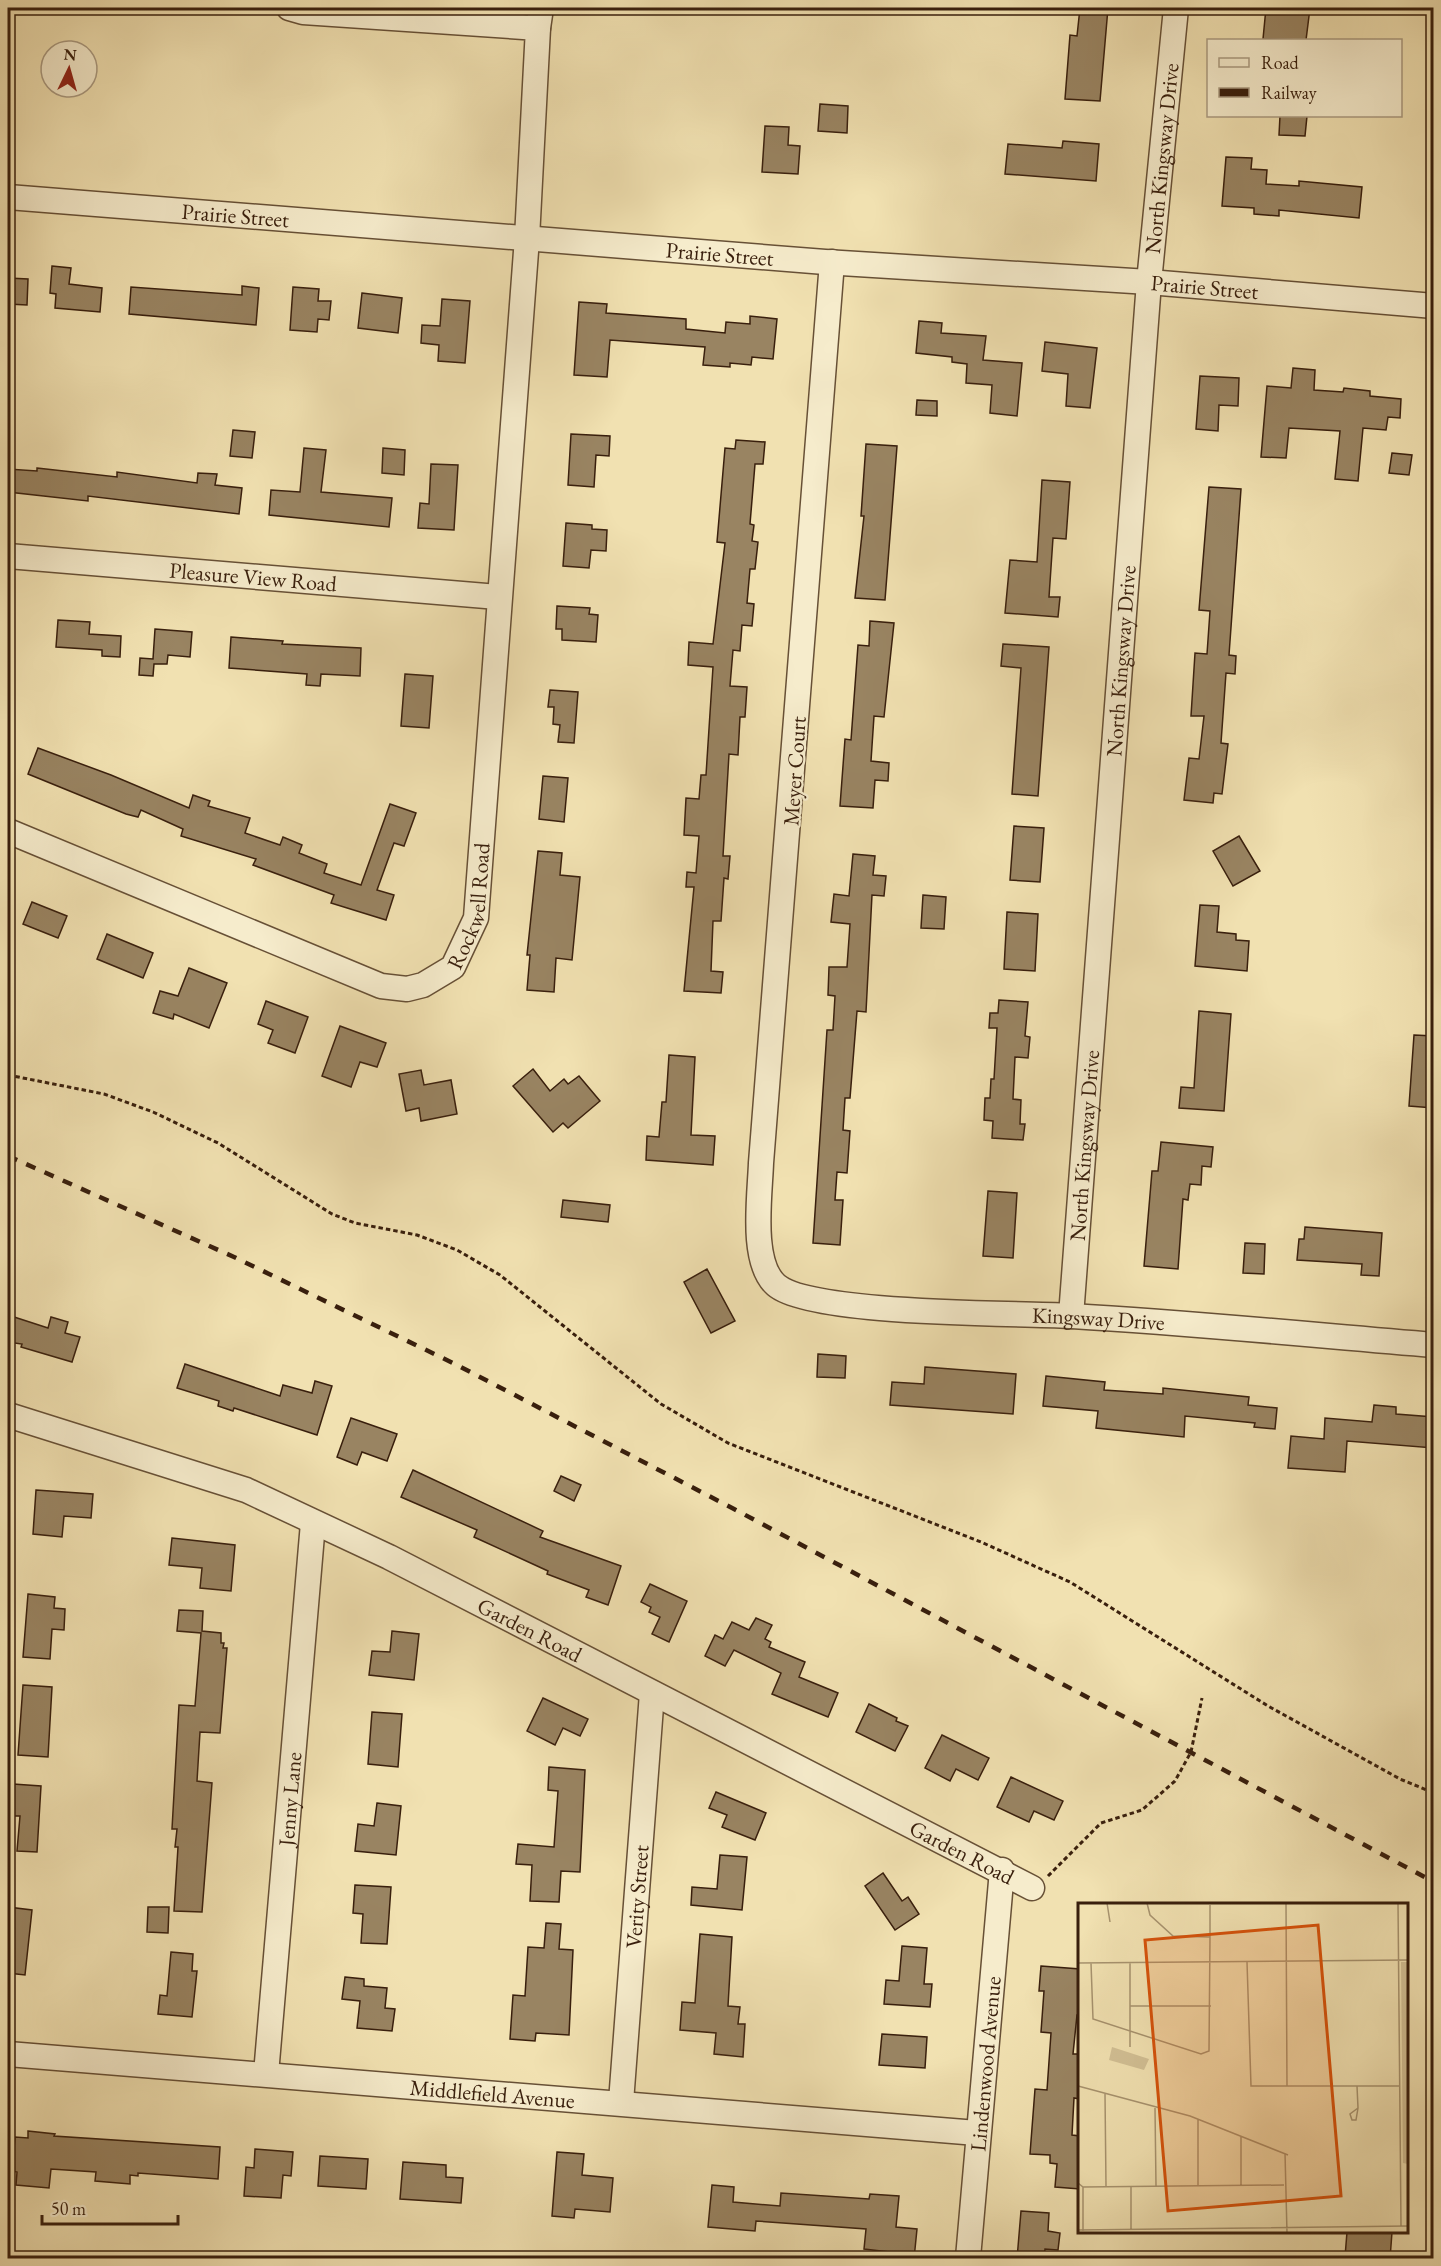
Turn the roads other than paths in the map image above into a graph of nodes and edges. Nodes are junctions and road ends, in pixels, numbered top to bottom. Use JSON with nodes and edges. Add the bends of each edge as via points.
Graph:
{"nodes":[{"id":1,"x":289,"y":8,"type":"edge"},
{"id":2,"x":1176,"y":8,"type":"edge"},
{"id":3,"x":539,"y":18,"type":"edge"},
{"id":4,"x":8,"y":197,"type":"edge"},
{"id":5,"x":527,"y":238,"type":"junction"},
{"id":6,"x":832,"y":262,"type":"junction"},
{"id":7,"x":1149,"y":282,"type":"junction"},
{"id":8,"x":1434,"y":306,"type":"edge"},
{"id":9,"x":8,"y":556,"type":"edge"},
{"id":10,"x":498,"y":597,"type":"junction"},
{"id":11,"x":8,"y":831,"type":"edge"},
{"id":12,"x":769,"y":1278,"type":"joint"},
{"id":13,"x":1071,"y":1316,"type":"junction"},
{"id":14,"x":1434,"y":1345,"type":"edge"},
{"id":15,"x":8,"y":1415,"type":"edge"},
{"id":16,"x":313,"y":1523,"type":"junction"},
{"id":17,"x":652,"y":1693,"type":"junction"},
{"id":18,"x":1002,"y":1870,"type":"junction"},
{"id":19,"x":1032,"y":1888,"type":"road end"},
{"id":20,"x":8,"y":2054,"type":"edge"},
{"id":21,"x":266,"y":2074,"type":"junction"},
{"id":22,"x":621,"y":2102,"type":"junction"},
{"id":23,"x":977,"y":2133,"type":"junction"},
{"id":24,"x":968,"y":2259,"type":"edge"}],
"edges":[{"from":1,"to":3,"type":"street","via":[[303,12]]},
{"from":2,"to":7,"type":"street","name":"North Kingsway Drive"},
{"from":3,"to":5,"type":"street","name":"Rockwell Road"},
{"from":4,"to":5,"type":"street","name":"Prairie Street"},
{"from":5,"to":6,"type":"street","name":"Prairie Street"},
{"from":5,"to":10,"type":"street","name":"Rockwell Road"},
{"from":6,"to":7,"type":"street","name":"Prairie Street"},
{"from":6,"to":12,"type":"street","name":"Meyer Court","via":[[761,1163],[759,1229]]},
{"from":7,"to":8,"type":"street","name":"Prairie Street"},
{"from":7,"to":13,"type":"street","name":"North Kingsway Drive"},
{"from":9,"to":10,"type":"street","name":"Pleasure View Road"},
{"from":10,"to":11,"type":"street","name":"Rockwell Road","via":[[476,918],[453,967],[423,985],[381,986]]},
{"from":12,"to":13,"type":"street","name":"Kingsway Drive","via":[[794,1296],[819,1302]]},
{"from":13,"to":14,"type":"street","name":"Kingsway Drive"},
{"from":15,"to":16,"type":"street","name":"Garden Road","via":[[246,1490]]},
{"from":16,"to":17,"type":"street","name":"Garden Road","via":[[389,1557]]},
{"from":16,"to":21,"type":"street","name":"Jenny Lane"},
{"from":17,"to":18,"type":"street","name":"Garden Road"},
{"from":17,"to":22,"type":"street","name":"Verity Street"},
{"from":18,"to":19,"type":"street","name":"Garden Road"},
{"from":18,"to":23,"type":"street","name":"Lindenwood Avenue"},
{"from":20,"to":21,"type":"street","name":"Middlefield Avenue"},
{"from":21,"to":22,"type":"street","name":"Middlefield Avenue"},
{"from":22,"to":23,"type":"street","name":"Middlefield Avenue"},
{"from":23,"to":24,"type":"street","name":"Lindenwood Avenue"}]}
